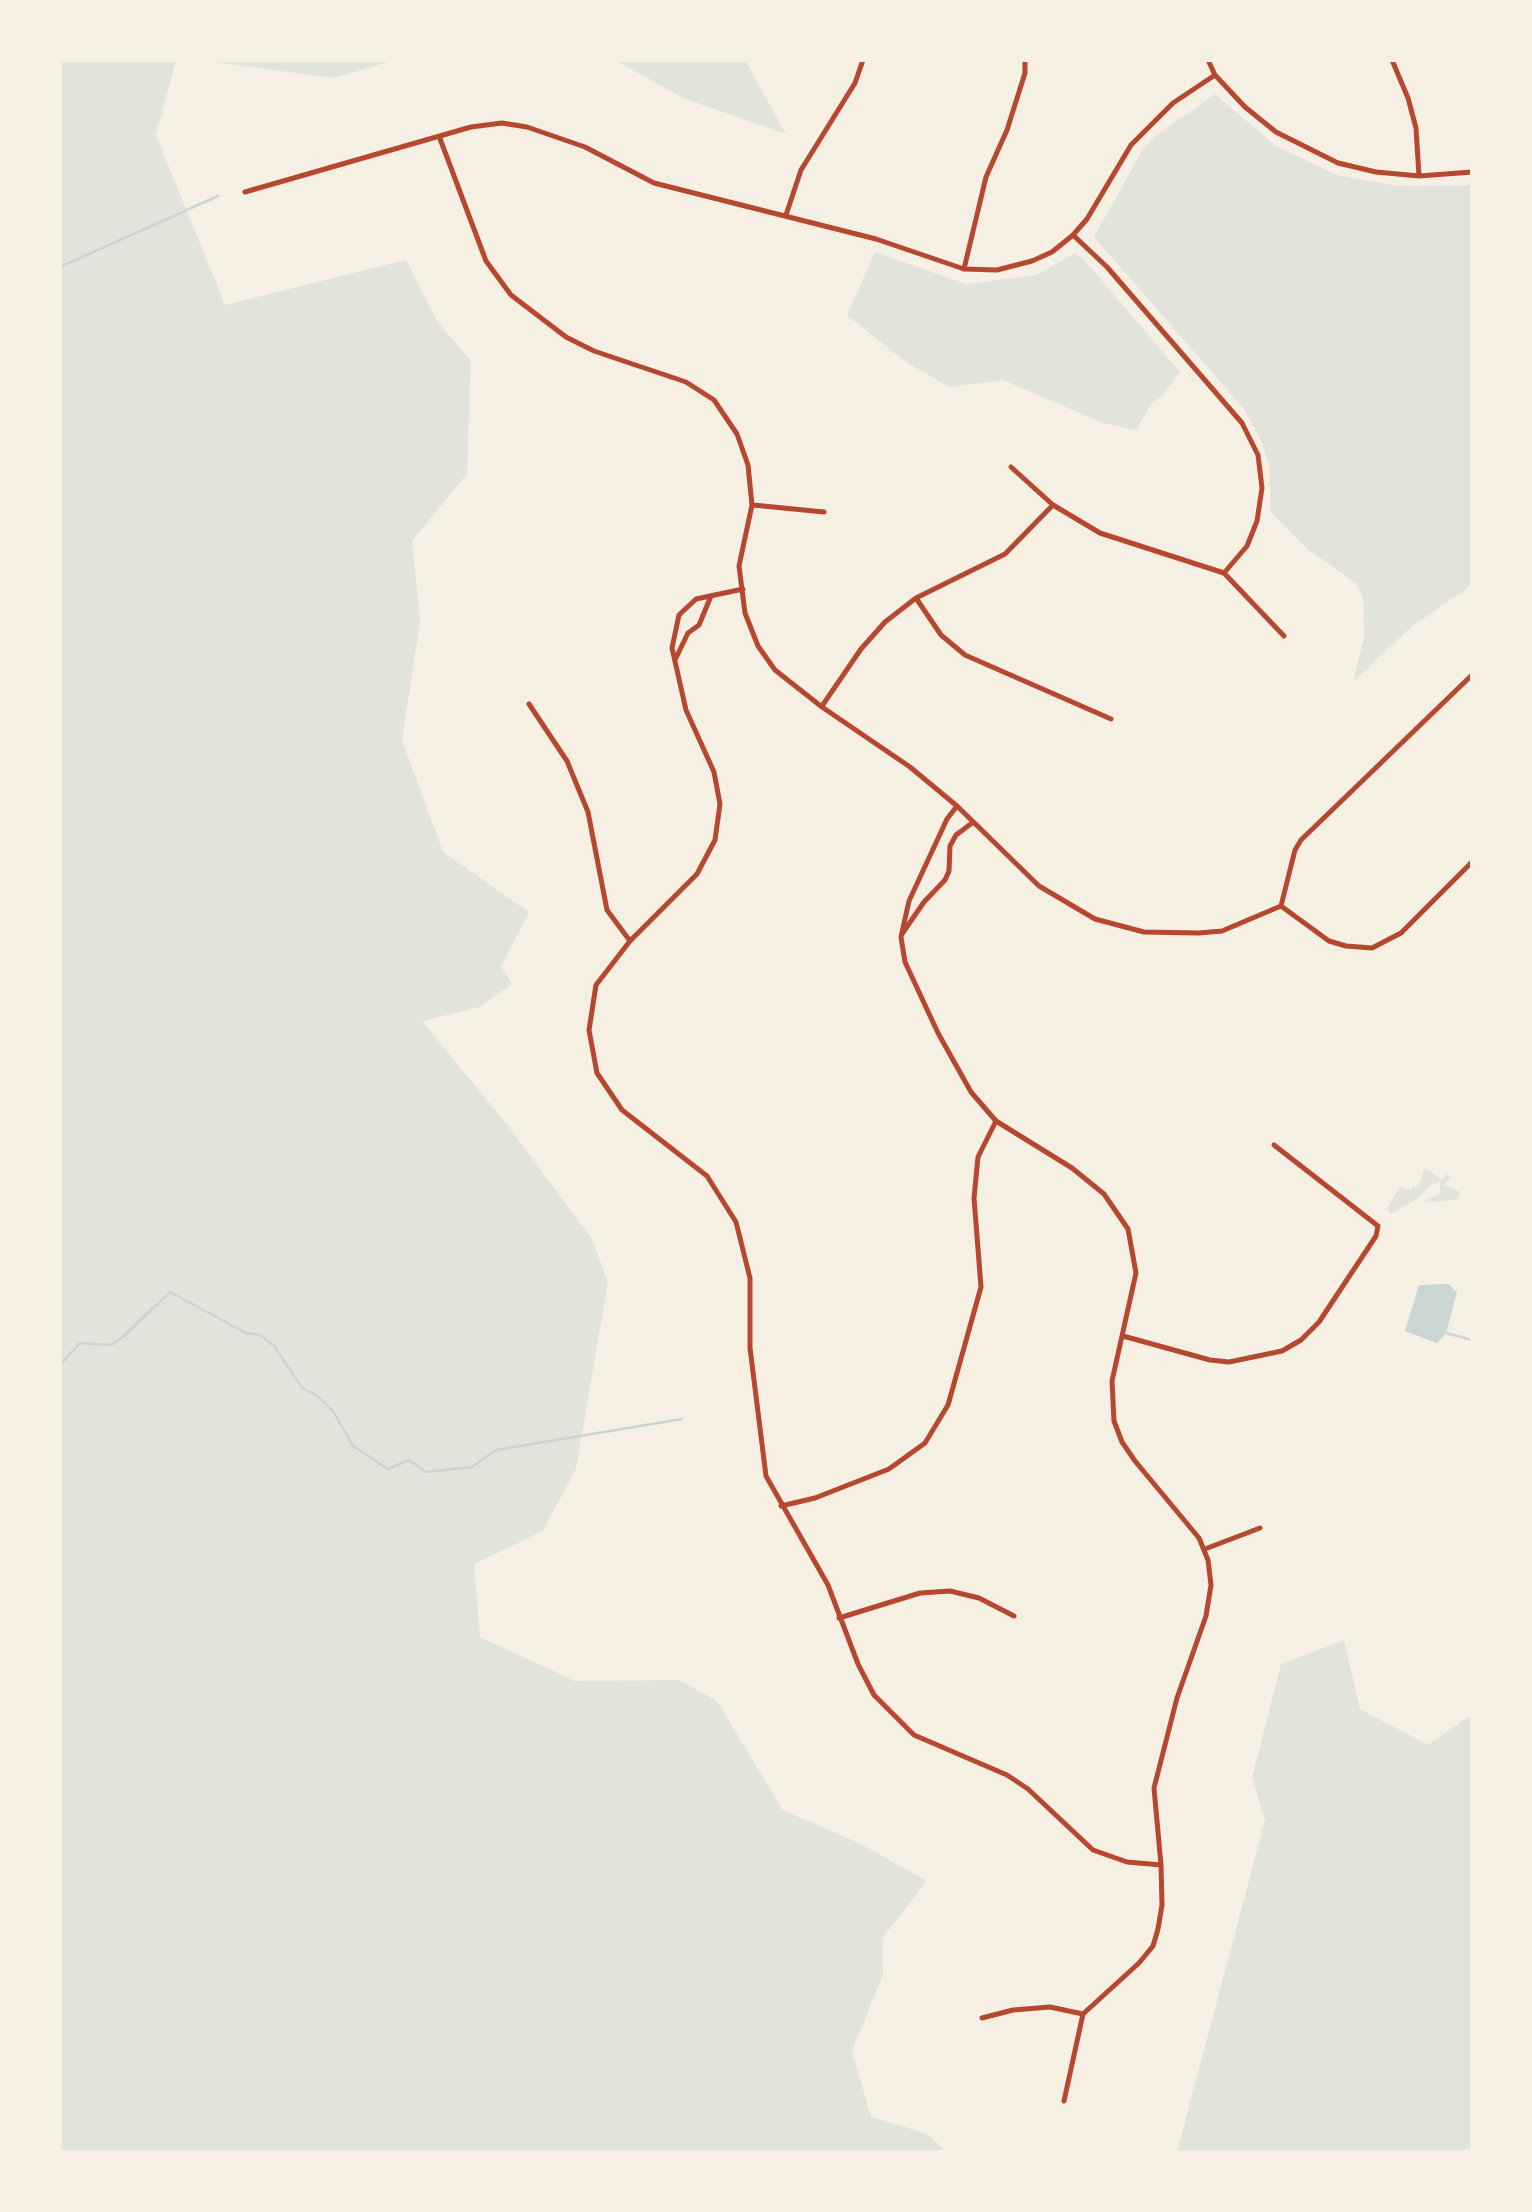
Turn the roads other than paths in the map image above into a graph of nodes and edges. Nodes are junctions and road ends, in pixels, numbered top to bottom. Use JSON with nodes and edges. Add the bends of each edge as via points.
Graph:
{"nodes":[{"id":1,"x":863,"y":60,"type":"edge"},
{"id":2,"x":1025,"y":60,"type":"edge"},
{"id":3,"x":1208,"y":60,"type":"edge"},
{"id":4,"x":1392,"y":60,"type":"edge"},
{"id":5,"x":1215,"y":75,"type":"junction"},
{"id":6,"x":438,"y":136,"type":"junction"},
{"id":7,"x":1472,"y":172,"type":"edge"},
{"id":8,"x":1419,"y":176,"type":"junction"},
{"id":9,"x":244,"y":192,"type":"dead end"},
{"id":10,"x":786,"y":215,"type":"junction"},
{"id":11,"x":1073,"y":235,"type":"junction"},
{"id":12,"x":964,"y":268,"type":"junction"},
{"id":13,"x":1011,"y":467,"type":"dead end"},
{"id":14,"x":752,"y":505,"type":"junction"},
{"id":15,"x":1053,"y":505,"type":"junction"},
{"id":16,"x":824,"y":512,"type":"dead end"},
{"id":17,"x":1224,"y":573,"type":"junction"},
{"id":18,"x":743,"y":589,"type":"junction"},
{"id":19,"x":711,"y":596,"type":"junction"},
{"id":20,"x":916,"y":598,"type":"junction"},
{"id":21,"x":1284,"y":636,"type":"dead end"},
{"id":22,"x":674,"y":660,"type":"junction"},
{"id":23,"x":1472,"y":675,"type":"edge"},
{"id":24,"x":528,"y":704,"type":"dead end"},
{"id":25,"x":822,"y":707,"type":"junction"},
{"id":26,"x":1111,"y":719,"type":"dead end"},
{"id":27,"x":957,"y":806,"type":"junction"},
{"id":28,"x":972,"y":823,"type":"junction"},
{"id":29,"x":1472,"y":862,"type":"edge"},
{"id":30,"x":1280,"y":906,"type":"junction"},
{"id":31,"x":900,"y":937,"type":"junction"},
{"id":32,"x":630,"y":941,"type":"junction"},
{"id":33,"x":996,"y":1121,"type":"junction"},
{"id":34,"x":1274,"y":1145,"type":"dead end"},
{"id":35,"x":1123,"y":1336,"type":"junction"},
{"id":36,"x":781,"y":1506,"type":"junction"},
{"id":37,"x":1260,"y":1528,"type":"dead end"},
{"id":38,"x":1205,"y":1548,"type":"junction"},
{"id":39,"x":1014,"y":1616,"type":"dead end"},
{"id":40,"x":839,"y":1618,"type":"junction"},
{"id":41,"x":1162,"y":1866,"type":"junction"},
{"id":42,"x":1084,"y":2014,"type":"junction"},
{"id":43,"x":982,"y":2018,"type":"dead end"},
{"id":44,"x":1064,"y":2102,"type":"dead end"}],
"edges":[{"from":1,"to":10,"type":"street","via":[[856,83],[801,170]]},
{"from":2,"to":12,"type":"street"},
{"from":3,"to":5,"type":"street"},
{"from":4,"to":8,"type":"street","via":[[1416,128]]},
{"from":5,"to":8,"type":"street","via":[[1244,107],[1307,150],[1376,172]]},
{"from":5,"to":11,"type":"street","via":[[1173,103],[1131,145]]},
{"from":6,"to":9,"type":"street"},
{"from":6,"to":10,"type":"street","via":[[502,123],[527,127],[585,147],[654,183]]},
{"from":6,"to":14,"type":"street","via":[[486,261],[511,294],[566,337],[686,382],[714,400],[738,434]]},
{"from":7,"to":8,"type":"street"},
{"from":10,"to":12,"type":"street"},
{"from":11,"to":12,"type":"street","via":[[1032,261],[997,270]]},
{"from":11,"to":17,"type":"street","via":[[1242,423],[1258,455],[1257,521]]},
{"from":13,"to":15,"type":"street"},
{"from":14,"to":16,"type":"street"},
{"from":14,"to":18,"type":"street","via":[[738,566]]},
{"from":15,"to":17,"type":"street","via":[[1100,533]]},
{"from":15,"to":20,"type":"street","via":[[1005,554]]},
{"from":17,"to":21,"type":"street"},
{"from":18,"to":19,"type":"street"},
{"from":18,"to":25,"type":"street","via":[[758,646],[775,670]]},
{"from":19,"to":22,"type":"street"},
{"from":19,"to":22,"type":"street","via":[[678,615]]},
{"from":20,"to":25,"type":"street","via":[[861,649]]},
{"from":20,"to":26,"type":"street","via":[[965,656]]},
{"from":22,"to":32,"type":"street","via":[[686,710],[714,772],[720,804],[715,840],[697,874]]},
{"from":23,"to":30,"type":"street","via":[[1301,840]]},
{"from":24,"to":32,"type":"street","via":[[567,762],[588,812],[607,910]]},
{"from":25,"to":27,"type":"street"},
{"from":27,"to":28,"type":"street"},
{"from":27,"to":31,"type":"street","via":[[909,901]]},
{"from":28,"to":30,"type":"street","via":[[1039,886],[1117,927],[1222,931]]},
{"from":28,"to":31,"type":"street","via":[[950,846],[945,880]]},
{"from":29,"to":30,"type":"street","via":[[1400,933],[1372,948],[1329,941]]},
{"from":31,"to":33,"type":"street","via":[[904,962],[938,1032]]},
{"from":32,"to":36,"type":"street","via":[[596,984],[589,1030],[597,1073],[622,1110],[707,1176],[736,1222],[750,1278],[757,1424],[766,1476]]},
{"from":33,"to":35,"type":"street","via":[[1104,1194],[1128,1229],[1136,1273]]},
{"from":33,"to":36,"type":"street","via":[[978,1157],[974,1198],[981,1287],[948,1405],[926,1443],[889,1469]]},
{"from":34,"to":35,"type":"street","via":[[1376,1223],[1376,1236],[1331,1306],[1282,1351],[1229,1362]]},
{"from":35,"to":38,"type":"street","via":[[1111,1405],[1122,1442]]},
{"from":36,"to":40,"type":"street","via":[[828,1584]]},
{"from":37,"to":38,"type":"street"},
{"from":38,"to":41,"type":"street","via":[[1211,1585],[1206,1616],[1154,1788]]},
{"from":39,"to":40,"type":"street","via":[[950,1591],[920,1593]]},
{"from":40,"to":41,"type":"street","via":[[874,1695],[914,1735],[1028,1789],[1094,1850]]},
{"from":41,"to":42,"type":"street","via":[[1152,1946]]},
{"from":42,"to":43,"type":"street","via":[[1050,2007]]},
{"from":42,"to":44,"type":"street"}]}
